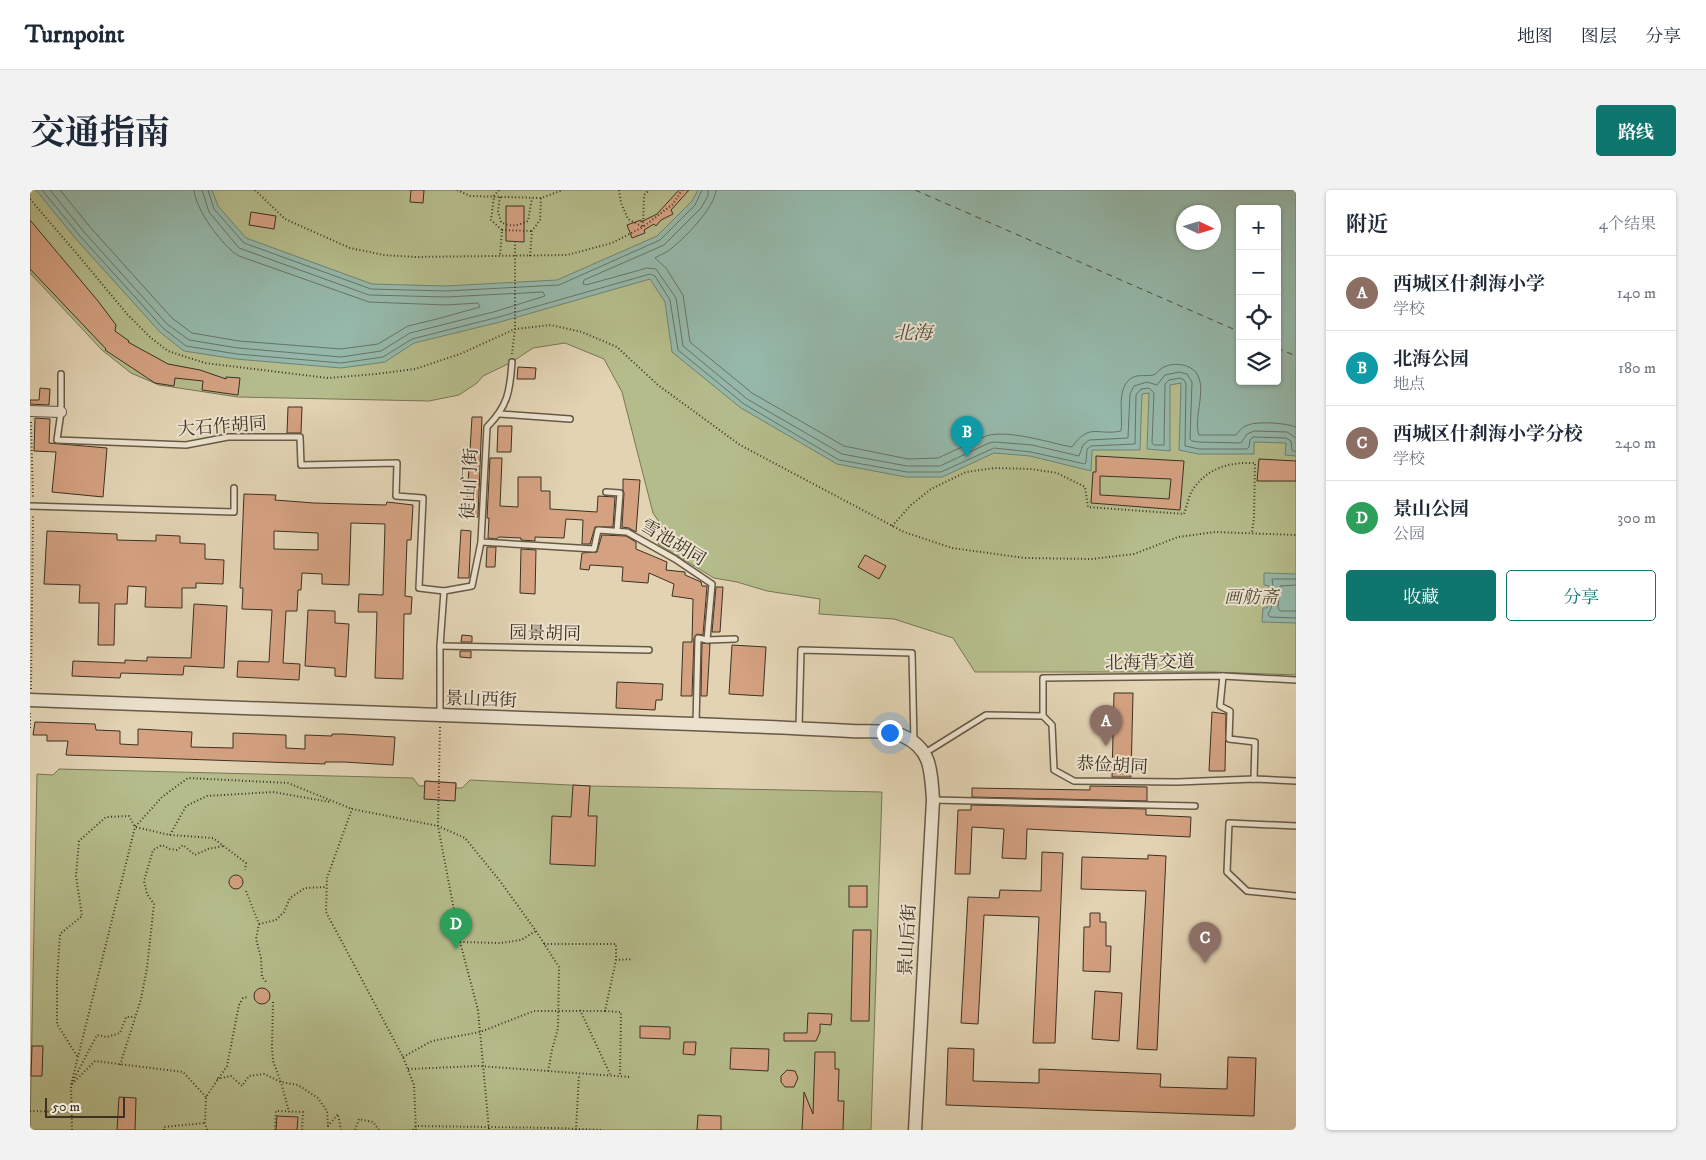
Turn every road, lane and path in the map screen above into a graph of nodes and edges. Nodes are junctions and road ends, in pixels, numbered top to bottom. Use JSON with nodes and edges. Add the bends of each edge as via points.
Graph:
{"nodes":[{"id":1,"x":255,"y":190,"type":"edge"},
{"id":2,"x":457,"y":190,"type":"edge"},
{"id":3,"x":499,"y":190,"type":"edge"},
{"id":4,"x":563,"y":190,"type":"edge"},
{"id":5,"x":619,"y":190,"type":"edge"},
{"id":6,"x":649,"y":190,"type":"edge"},
{"id":7,"x":682,"y":190,"type":"edge"},
{"id":8,"x":494,"y":196,"type":"junction"},
{"id":9,"x":500,"y":196,"type":"junction"},
{"id":10,"x":532,"y":198,"type":"junction"},
{"id":11,"x":541,"y":198,"type":"junction"},
{"id":12,"x":30,"y":199,"type":"edge"},
{"id":13,"x":643,"y":227,"type":"junction"},
{"id":14,"x":502,"y":230,"type":"junction"},
{"id":15,"x":532,"y":231,"type":"junction"},
{"id":16,"x":515,"y":241,"type":"dead end"},
{"id":17,"x":500,"y":256,"type":"junction"},
{"id":18,"x":515,"y":256,"type":"junction"},
{"id":19,"x":530,"y":256,"type":"junction"},
{"id":20,"x":515,"y":329,"type":"junction"},
{"id":21,"x":512,"y":362,"type":"joint"},
{"id":22,"x":61,"y":374,"type":"dead end"},
{"id":23,"x":30,"y":411,"type":"edge"},
{"id":24,"x":61,"y":412,"type":"junction"},
{"id":25,"x":500,"y":414,"type":"junction"},
{"id":26,"x":570,"y":419,"type":"dead end"},
{"id":27,"x":31,"y":422,"type":"edge"},
{"id":28,"x":234,"y":488,"type":"dead end"},
{"id":29,"x":606,"y":492,"type":"dead end"},
{"id":30,"x":31,"y":506,"type":"edge"},
{"id":31,"x":892,"y":526,"type":"junction"},
{"id":32,"x":617,"y":532,"type":"junction"},
{"id":33,"x":1251,"y":533,"type":"junction"},
{"id":34,"x":1296,"y":535,"type":"edge"},
{"id":35,"x":481,"y":542,"type":"junction"},
{"id":36,"x":444,"y":591,"type":"junction"},
{"id":37,"x":735,"y":639,"type":"dead end"},
{"id":38,"x":707,"y":640,"type":"junction"},
{"id":39,"x":440,"y":646,"type":"junction"},
{"id":40,"x":649,"y":650,"type":"dead end"},
{"id":41,"x":30,"y":673,"type":"edge"},
{"id":42,"x":1223,"y":676,"type":"junction"},
{"id":43,"x":1296,"y":680,"type":"edge"},
{"id":44,"x":30,"y":700,"type":"edge"},
{"id":45,"x":440,"y":716,"type":"junction"},
{"id":46,"x":1043,"y":716,"type":"junction"},
{"id":47,"x":696,"y":724,"type":"junction"},
{"id":48,"x":30,"y":728,"type":"edge"},
{"id":49,"x":799,"y":728,"type":"junction"},
{"id":50,"x":914,"y":742,"type":"junction"},
{"id":51,"x":925,"y":753,"type":"junction"},
{"id":52,"x":1254,"y":779,"type":"junction"},
{"id":53,"x":1296,"y":781,"type":"edge"},
{"id":54,"x":933,"y":800,"type":"junction"},
{"id":55,"x":335,"y":802,"type":"junction"},
{"id":56,"x":1195,"y":806,"type":"dead end"},
{"id":57,"x":352,"y":809,"type":"junction"},
{"id":58,"x":438,"y":826,"type":"junction"},
{"id":59,"x":1296,"y":826,"type":"edge"},
{"id":60,"x":135,"y":827,"type":"junction"},
{"id":61,"x":170,"y":835,"type":"junction"},
{"id":62,"x":223,"y":846,"type":"junction"},
{"id":63,"x":245,"y":870,"type":"dead end"},
{"id":64,"x":326,"y":887,"type":"junction"},
{"id":65,"x":246,"y":891,"type":"dead end"},
{"id":66,"x":1296,"y":896,"type":"edge"},
{"id":67,"x":259,"y":924,"type":"junction"},
{"id":68,"x":536,"y":931,"type":"junction"},
{"id":69,"x":460,"y":942,"type":"junction"},
{"id":70,"x":544,"y":944,"type":"junction"},
{"id":71,"x":633,"y":958,"type":"dead end"},
{"id":72,"x":616,"y":960,"type":"junction"},
{"id":73,"x":267,"y":983,"type":"dead end"},
{"id":74,"x":248,"y":997,"type":"dead end"},
{"id":75,"x":273,"y":1002,"type":"dead end"},
{"id":76,"x":580,"y":1010,"type":"junction"},
{"id":77,"x":559,"y":1011,"type":"junction"},
{"id":78,"x":606,"y":1011,"type":"junction"},
{"id":79,"x":135,"y":1017,"type":"junction"},
{"id":80,"x":480,"y":1032,"type":"junction"},
{"id":81,"x":403,"y":1057,"type":"junction"},
{"id":82,"x":78,"y":1058,"type":"junction"},
{"id":83,"x":120,"y":1064,"type":"junction"},
{"id":84,"x":483,"y":1067,"type":"junction"},
{"id":85,"x":408,"y":1069,"type":"junction"},
{"id":86,"x":548,"y":1072,"type":"junction"},
{"id":87,"x":579,"y":1074,"type":"junction"},
{"id":88,"x":610,"y":1075,"type":"junction"},
{"id":89,"x":620,"y":1076,"type":"junction"},
{"id":90,"x":630,"y":1077,"type":"dead end"},
{"id":91,"x":217,"y":1079,"type":"junction"},
{"id":92,"x":281,"y":1082,"type":"junction"},
{"id":93,"x":70,"y":1085,"type":"junction"},
{"id":94,"x":206,"y":1097,"type":"junction"},
{"id":95,"x":30,"y":1111,"type":"edge"},
{"id":96,"x":70,"y":1112,"type":"junction"},
{"id":97,"x":289,"y":1112,"type":"junction"},
{"id":98,"x":204,"y":1123,"type":"junction"},
{"id":99,"x":328,"y":1126,"type":"junction"},
{"id":100,"x":416,"y":1126,"type":"junction"},
{"id":101,"x":489,"y":1129,"type":"edge"},
{"id":102,"x":576,"y":1129,"type":"edge"},
{"id":103,"x":72,"y":1130,"type":"edge"},
{"id":104,"x":164,"y":1130,"type":"edge"},
{"id":105,"x":207,"y":1130,"type":"edge"},
{"id":106,"x":275,"y":1130,"type":"edge"},
{"id":107,"x":302,"y":1130,"type":"edge"},
{"id":108,"x":328,"y":1130,"type":"edge"},
{"id":109,"x":341,"y":1130,"type":"edge"},
{"id":110,"x":355,"y":1130,"type":"edge"},
{"id":111,"x":378,"y":1130,"type":"edge"},
{"id":112,"x":415,"y":1130,"type":"edge"},
{"id":113,"x":602,"y":1130,"type":"edge"},
{"id":114,"x":915,"y":1130,"type":"edge"}],
"edges":[{"from":1,"to":17,"type":"path","via":[[285,219],[350,248],[415,257]]},
{"from":2,"to":8,"type":"path","via":[[470,196]]},
{"from":3,"to":8,"type":"path"},
{"from":4,"to":11,"type":"path"},
{"from":5,"to":13,"type":"path","via":[[628,219]]},
{"from":6,"to":13,"type":"path","via":[[644,195]]},
{"from":7,"to":13,"type":"path","via":[[673,204]]},
{"from":8,"to":9,"type":"path"},
{"from":8,"to":14,"type":"path","via":[[491,220]]},
{"from":9,"to":10,"type":"path"},
{"from":9,"to":10,"type":"path","via":[[498,211],[502,222],[508,226],[528,221]]},
{"from":10,"to":11,"type":"path"},
{"from":11,"to":15,"type":"path","via":[[540,220]]},
{"from":12,"to":20,"type":"path","via":[[150,338],[168,351],[205,363],[328,378],[376,374],[415,369],[460,354]]},
{"from":13,"to":19,"type":"path","via":[[612,243],[567,255]]},
{"from":14,"to":15,"type":"path"},
{"from":14,"to":17,"type":"path"},
{"from":15,"to":19,"type":"path"},
{"from":16,"to":18,"type":"path"},
{"from":17,"to":18,"type":"path"},
{"from":18,"to":19,"type":"path"},
{"from":18,"to":20,"type":"path"},
{"from":20,"to":21,"type":"path"},
{"from":20,"to":31,"type":"path","via":[[551,326],[582,332],[617,347],[658,385],[740,445]]},
{"from":21,"to":25,"type":"lane","name":"徒山门街","via":[[510,388]]},
{"from":22,"to":24,"type":"lane","name":"大石作胡同"},
{"from":23,"to":24,"type":"street"},
{"from":24,"to":36,"type":"lane","name":"大石作胡同","via":[[57,440],[186,445],[228,437],[300,437],[301,465],[397,463],[396,496],[423,498],[419,588]]},
{"from":25,"to":26,"type":"lane"},
{"from":25,"to":35,"type":"lane","name":"徒山门街","via":[[487,427]]},
{"from":27,"to":30,"type":"path"},
{"from":28,"to":30,"type":"lane","via":[[234,512]]},
{"from":29,"to":32,"type":"lane","via":[[620,493]]},
{"from":30,"to":41,"type":"path"},
{"from":31,"to":33,"type":"path","via":[[952,548],[1025,558],[1092,559],[1134,554],[1178,537],[1215,532]]},
{"from":31,"to":33,"type":"path","via":[[931,488],[966,472],[995,468],[1057,473],[1085,487],[1088,507],[1184,514],[1193,489],[1212,470],[1240,462],[1255,463]]},
{"from":32,"to":35,"type":"lane","name":"雪池胡同","via":[[598,530],[594,548]]},
{"from":32,"to":38,"type":"lane","name":"雪池胡同","via":[[627,532],[712,584]]},
{"from":33,"to":34,"type":"path"},
{"from":35,"to":36,"type":"lane","name":"徒山门街","via":[[472,586]]},
{"from":36,"to":39,"type":"lane"},
{"from":37,"to":38,"type":"lane"},
{"from":38,"to":47,"type":"lane","name":"雪池胡同","via":[[698,638]]},
{"from":39,"to":40,"type":"lane","name":"园景胡同"},
{"from":39,"to":45,"type":"lane"},
{"from":41,"to":44,"type":"path"},
{"from":42,"to":43,"type":"lane","name":"北海背交道"},
{"from":42,"to":46,"type":"lane","name":"北海背交道","via":[[1043,678]]},
{"from":42,"to":52,"type":"lane","via":[[1220,706],[1230,711],[1229,739],[1255,742]]},
{"from":44,"to":45,"type":"street","name":"景山西街"},
{"from":44,"to":48,"type":"path"},
{"from":45,"to":47,"type":"street","name":"景山西街"},
{"from":45,"to":58,"type":"path"},
{"from":46,"to":51,"type":"lane","via":[[986,716]]},
{"from":46,"to":52,"type":"lane","name":"恭俭胡同","via":[[1052,725],[1054,770],[1074,781]]},
{"from":47,"to":49,"type":"street","name":"景山西街"},
{"from":49,"to":50,"type":"street","name":"景山西街","via":[[888,732]]},
{"from":49,"to":50,"type":"lane","via":[[801,650],[912,653]]},
{"from":50,"to":51,"type":"street","name":"景山西街"},
{"from":51,"to":54,"type":"street","name":"景山后街","via":[[930,767]]},
{"from":52,"to":53,"type":"lane","name":"恭俭胡同"},
{"from":54,"to":56,"type":"lane"},
{"from":54,"to":114,"type":"street","name":"景山后街"},
{"from":55,"to":57,"type":"path"},
{"from":55,"to":60,"type":"path","via":[[288,783],[188,778],[162,797]]},
{"from":55,"to":61,"type":"path","via":[[273,792],[207,796],[186,806]]},
{"from":57,"to":58,"type":"path"},
{"from":57,"to":64,"type":"path"},
{"from":58,"to":68,"type":"path","via":[[465,838]]},
{"from":58,"to":69,"type":"path"},
{"from":59,"to":66,"type":"lane","via":[[1229,823],[1227,872],[1247,891]]},
{"from":60,"to":61,"type":"path"},
{"from":60,"to":82,"type":"path"},
{"from":60,"to":82,"type":"path","via":[[129,816],[106,817],[79,841],[76,876],[82,916],[60,934],[57,981],[57,1024]]},
{"from":61,"to":62,"type":"path","via":[[213,838]]},
{"from":62,"to":63,"type":"path","via":[[246,863]]},
{"from":62,"to":79,"type":"path","via":[[195,855],[183,845],[177,850],[162,845],[152,850],[144,881],[154,912],[148,968]]},
{"from":64,"to":67,"type":"path","via":[[305,888],[290,898],[276,920]]},
{"from":64,"to":81,"type":"path","via":[[326,912]]},
{"from":65,"to":67,"type":"path"},
{"from":67,"to":73,"type":"path","via":[[256,939],[262,977]]},
{"from":68,"to":69,"type":"path","via":[[521,940],[501,943]]},
{"from":68,"to":70,"type":"path"},
{"from":69,"to":80,"type":"path","via":[[478,1010]]},
{"from":70,"to":72,"type":"path","via":[[616,944]]},
{"from":70,"to":77,"type":"path","via":[[559,967]]},
{"from":71,"to":72,"type":"path"},
{"from":72,"to":78,"type":"path"},
{"from":74,"to":91,"type":"path","via":[[243,998],[239,1005],[227,1066]]},
{"from":75,"to":92,"type":"path","via":[[273,1062]]},
{"from":76,"to":77,"type":"path"},
{"from":76,"to":78,"type":"path"},
{"from":76,"to":88,"type":"path"},
{"from":77,"to":80,"type":"path","via":[[534,1011]]},
{"from":77,"to":86,"type":"path"},
{"from":78,"to":89,"type":"path","via":[[621,1012]]},
{"from":79,"to":83,"type":"path"},
{"from":79,"to":93,"type":"path","via":[[126,1017],[120,1032],[107,1037],[97,1035]]},
{"from":80,"to":81,"type":"path","via":[[432,1041]]},
{"from":80,"to":84,"type":"path"},
{"from":81,"to":85,"type":"path"},
{"from":82,"to":93,"type":"path"},
{"from":83,"to":93,"type":"path","via":[[95,1061]]},
{"from":83,"to":94,"type":"path","via":[[183,1072]]},
{"from":84,"to":85,"type":"path"},
{"from":84,"to":86,"type":"path"},
{"from":84,"to":101,"type":"path"},
{"from":85,"to":100,"type":"path","via":[[414,1084]]},
{"from":86,"to":87,"type":"path"},
{"from":87,"to":88,"type":"path"},
{"from":87,"to":102,"type":"path"},
{"from":88,"to":89,"type":"path"},
{"from":89,"to":90,"type":"path"},
{"from":91,"to":92,"type":"path","via":[[230,1076],[242,1086],[249,1076],[264,1074]]},
{"from":91,"to":94,"type":"path"},
{"from":92,"to":97,"type":"path"},
{"from":92,"to":99,"type":"path","via":[[298,1085],[318,1098],[327,1111]]},
{"from":93,"to":96,"type":"path"},
{"from":94,"to":98,"type":"path"},
{"from":95,"to":96,"type":"path"},
{"from":96,"to":103,"type":"path"},
{"from":97,"to":106,"type":"path","via":[[276,1111]]},
{"from":97,"to":107,"type":"path","via":[[303,1112]]},
{"from":98,"to":104,"type":"path","via":[[164,1127]]},
{"from":98,"to":105,"type":"path"},
{"from":99,"to":108,"type":"path"},
{"from":99,"to":109,"type":"path","via":[[338,1114]]},
{"from":100,"to":101,"type":"path"},
{"from":100,"to":112,"type":"path"},
{"from":101,"to":102,"type":"path"},
{"from":102,"to":113,"type":"path"},
{"from":110,"to":111,"type":"path","via":[[359,1120],[373,1122]]}]}
